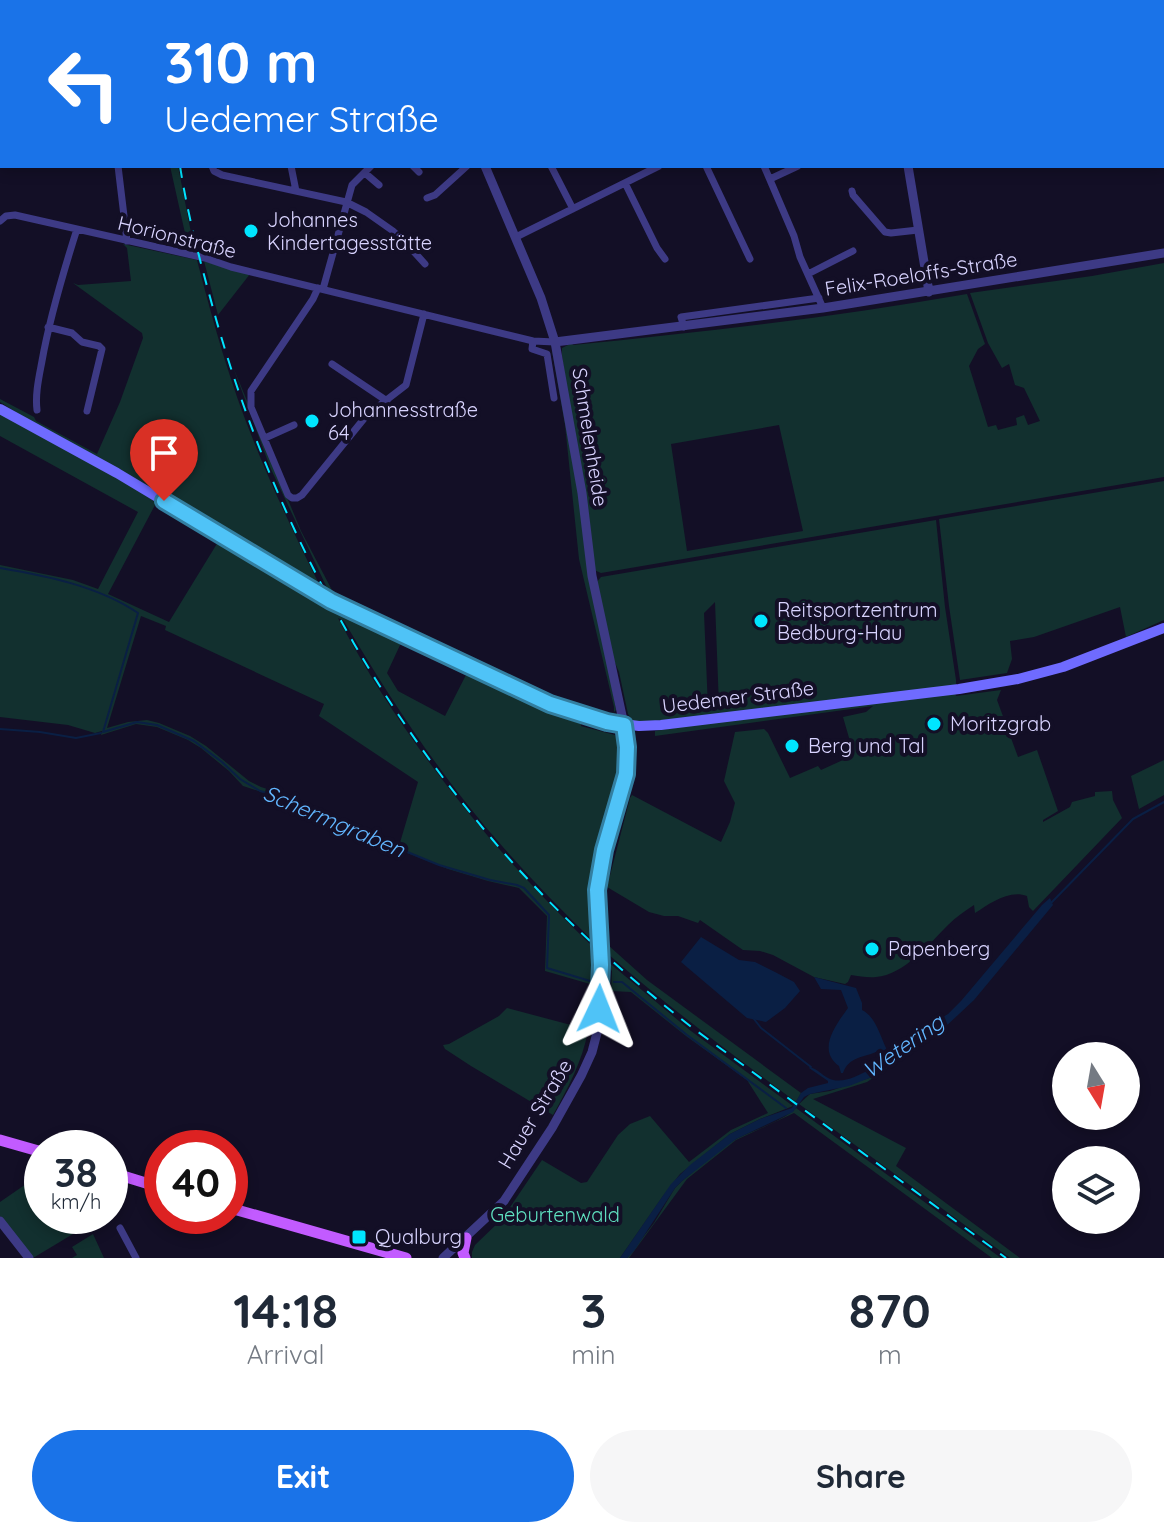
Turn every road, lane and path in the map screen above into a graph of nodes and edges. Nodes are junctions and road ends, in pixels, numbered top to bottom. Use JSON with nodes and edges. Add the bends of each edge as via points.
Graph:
{"nodes":[{"id":1,"x":118,"y":168,"type":"edge"},
{"id":2,"x":213,"y":168,"type":"edge"},
{"id":3,"x":291,"y":168,"type":"edge"},
{"id":4,"x":465,"y":168,"type":"edge"},
{"id":5,"x":486,"y":168,"type":"edge"},
{"id":6,"x":552,"y":168,"type":"edge"},
{"id":7,"x":655,"y":168,"type":"edge"},
{"id":8,"x":707,"y":168,"type":"edge"},
{"id":9,"x":765,"y":168,"type":"edge"},
{"id":10,"x":794,"y":168,"type":"edge"},
{"id":11,"x":908,"y":168,"type":"edge"},
{"id":12,"x":368,"y":169,"type":"edge"},
{"id":13,"x":770,"y":179,"type":"junction"},
{"id":14,"x":625,"y":183,"type":"junction"},
{"id":15,"x":379,"y":185,"type":"dead end"},
{"id":16,"x":296,"y":191,"type":"junction"},
{"id":17,"x":852,"y":191,"type":"dead end"},
{"id":18,"x":427,"y":198,"type":"dead end"},
{"id":19,"x":346,"y":202,"type":"junction"},
{"id":20,"x":573,"y":209,"type":"junction"},
{"id":21,"x":0,"y":221,"type":"edge"},
{"id":22,"x":77,"y":229,"type":"junction"},
{"id":23,"x":918,"y":230,"type":"junction"},
{"id":24,"x":516,"y":237,"type":"junction"},
{"id":25,"x":127,"y":241,"type":"junction"},
{"id":26,"x":853,"y":251,"type":"dead end"},
{"id":27,"x":1164,"y":253,"type":"edge"},
{"id":28,"x":665,"y":259,"type":"dead end"},
{"id":29,"x":750,"y":259,"type":"dead end"},
{"id":30,"x":425,"y":264,"type":"dead end"},
{"id":31,"x":808,"y":274,"type":"junction"},
{"id":32,"x":320,"y":289,"type":"junction"},
{"id":33,"x":929,"y":292,"type":"junction"},
{"id":34,"x":821,"y":303,"type":"junction"},
{"id":35,"x":424,"y":314,"type":"junction"},
{"id":36,"x":48,"y":327,"type":"junction"},
{"id":37,"x":533,"y":341,"type":"junction"},
{"id":38,"x":555,"y":342,"type":"junction"},
{"id":39,"x":332,"y":364,"type":"dead end"},
{"id":40,"x":554,"y":398,"type":"dead end"},
{"id":41,"x":387,"y":401,"type":"junction"},
{"id":42,"x":0,"y":409,"type":"edge"},
{"id":43,"x":37,"y":410,"type":"dead end"},
{"id":44,"x":87,"y":411,"type":"dead end"},
{"id":45,"x":294,"y":425,"type":"dead end"},
{"id":46,"x":265,"y":438,"type":"junction"},
{"id":47,"x":1164,"y":628,"type":"edge"},
{"id":48,"x":624,"y":725,"type":"junction"},
{"id":49,"x":0,"y":1140,"type":"edge"},
{"id":50,"x":24,"y":1147,"type":"edge"},
{"id":51,"x":248,"y":1213,"type":"edge"},
{"id":52,"x":0,"y":1221,"type":"edge"},
{"id":53,"x":123,"y":1234,"type":"edge"},
{"id":54,"x":466,"y":1238,"type":"junction"},
{"id":55,"x":29,"y":1258,"type":"edge"},
{"id":56,"x":136,"y":1258,"type":"edge"},
{"id":57,"x":406,"y":1258,"type":"edge"},
{"id":58,"x":443,"y":1258,"type":"edge"},
{"id":59,"x":465,"y":1258,"type":"edge"}],
"edges":[{"from":1,"to":25,"type":"street"},
{"from":2,"to":16,"type":"street","via":[[222,175]]},
{"from":3,"to":16,"type":"street"},
{"from":4,"to":18,"type":"street"},
{"from":5,"to":24,"type":"street","name":"Schmelenheide"},
{"from":6,"to":20,"type":"street"},
{"from":7,"to":14,"type":"street"},
{"from":8,"to":29,"type":"street"},
{"from":9,"to":13,"type":"street"},
{"from":10,"to":13,"type":"street"},
{"from":11,"to":23,"type":"street"},
{"from":12,"to":15,"type":"street"},
{"from":12,"to":19,"type":"street","via":[[352,185]]},
{"from":13,"to":31,"type":"street"},
{"from":14,"to":20,"type":"street"},
{"from":14,"to":28,"type":"street"},
{"from":16,"to":19,"type":"street"},
{"from":17,"to":23,"type":"street","via":[[885,232]]},
{"from":19,"to":30,"type":"street","via":[[393,231]]},
{"from":19,"to":32,"type":"street"},
{"from":20,"to":24,"type":"street"},
{"from":21,"to":22,"type":"street","name":"Horionstraße","via":[[15,215]]},
{"from":22,"to":25,"type":"street","name":"Horionstraße"},
{"from":22,"to":36,"type":"street"},
{"from":23,"to":33,"type":"street"},
{"from":24,"to":38,"type":"street","name":"Schmelenheide"},
{"from":25,"to":32,"type":"street","name":"Horionstraße"},
{"from":26,"to":31,"type":"street"},
{"from":27,"to":33,"type":"street","name":"Felix-Roeloffs-Straße"},
{"from":31,"to":34,"type":"street"},
{"from":32,"to":35,"type":"street","name":"Horionstraße"},
{"from":32,"to":46,"type":"street","via":[[251,391],[251,407]]},
{"from":33,"to":34,"type":"street","name":"Felix-Roeloffs-Straße"},
{"from":34,"to":38,"type":"street","name":"Felix-Roeloffs-Straße"},
{"from":35,"to":37,"type":"street","name":"Horionstraße"},
{"from":35,"to":41,"type":"street","via":[[406,385]]},
{"from":36,"to":43,"type":"street"},
{"from":36,"to":44,"type":"street","via":[[102,349]]},
{"from":37,"to":38,"type":"street","name":"Horionstraße"},
{"from":37,"to":40,"type":"street","via":[[532,349],[547,354]]},
{"from":38,"to":48,"type":"street","name":"Schmelenheide","via":[[592,576]]},
{"from":39,"to":41,"type":"street"},
{"from":41,"to":46,"type":"street","via":[[367,415],[297,498],[288,495]]},
{"from":42,"to":48,"type":"main road","name":"Uedemer Straße","via":[[331,601],[550,704]]},
{"from":45,"to":46,"type":"street"},
{"from":47,"to":48,"type":"main road","name":"Uedemer Straße","via":[[1018,679],[686,723]]},
{"from":48,"to":54,"type":"street","name":"Hauer Straße","via":[[626,774],[597,890],[601,965],[592,1052],[552,1128],[504,1201]]},
{"from":49,"to":50,"type":"main road"},
{"from":51,"to":57,"type":"main road"},
{"from":52,"to":55,"type":"street"},
{"from":53,"to":56,"type":"street"},
{"from":54,"to":58,"type":"street","name":"Hauer Straße"},
{"from":54,"to":59,"type":"main road"}]}
